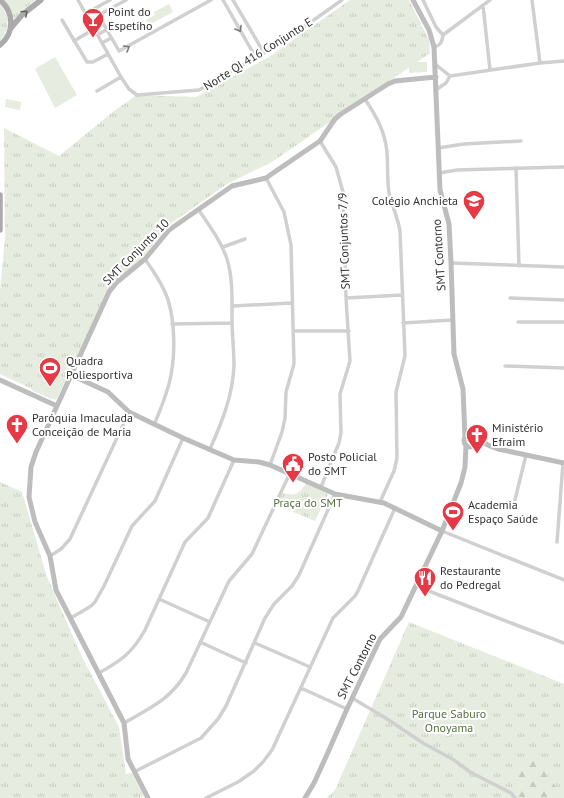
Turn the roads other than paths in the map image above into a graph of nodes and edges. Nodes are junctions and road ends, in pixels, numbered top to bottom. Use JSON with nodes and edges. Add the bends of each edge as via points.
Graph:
{"nodes":[{"id":1,"x":0,"y":0,"type":"edge"},
{"id":2,"x":41,"y":0,"type":"edge"},
{"id":3,"x":78,"y":0,"type":"edge"},
{"id":4,"x":110,"y":0,"type":"edge"},
{"id":5,"x":126,"y":0,"type":"edge"},
{"id":6,"x":211,"y":0,"type":"edge"},
{"id":7,"x":223,"y":0,"type":"edge"},
{"id":8,"x":342,"y":0,"type":"edge"},
{"id":9,"x":413,"y":0,"type":"edge"},
{"id":10,"x":423,"y":0,"type":"edge"},
{"id":11,"x":490,"y":0,"type":"edge"},
{"id":12,"x":532,"y":0,"type":"edge"},
{"id":13,"x":234,"y":1,"type":"edge"},
{"id":14,"x":225,"y":5,"type":"junction"},
{"id":15,"x":483,"y":5,"type":"junction"},
{"id":16,"x":85,"y":14,"type":"junction"},
{"id":17,"x":62,"y":20,"type":"dead end"},
{"id":18,"x":436,"y":27,"type":"junction"},
{"id":19,"x":11,"y":28,"type":"junction"},
{"id":20,"x":94,"y":29,"type":"junction"},
{"id":21,"x":106,"y":30,"type":"junction"},
{"id":22,"x":429,"y":30,"type":"junction"},
{"id":23,"x":97,"y":35,"type":"junction"},
{"id":24,"x":443,"y":35,"type":"junction"},
{"id":25,"x":111,"y":38,"type":"junction"},
{"id":26,"x":74,"y":41,"type":"junction"},
{"id":27,"x":2,"y":44,"type":"edge"},
{"id":28,"x":102,"y":44,"type":"junction"},
{"id":29,"x":434,"y":47,"type":"junction"},
{"id":30,"x":0,"y":52,"type":"edge"},
{"id":31,"x":264,"y":53,"type":"junction"},
{"id":32,"x":108,"y":54,"type":"junction"},
{"id":33,"x":256,"y":58,"type":"junction"},
{"id":34,"x":564,"y":61,"type":"edge"},
{"id":35,"x":540,"y":63,"type":"junction"},
{"id":36,"x":435,"y":64,"type":"junction"},
{"id":37,"x":490,"y":70,"type":"junction"},
{"id":38,"x":450,"y":76,"type":"junction"},
{"id":39,"x":121,"y":77,"type":"junction"},
{"id":40,"x":436,"y":77,"type":"junction"},
{"id":41,"x":436,"y":88,"type":"junction"},
{"id":42,"x":98,"y":91,"type":"dead end"},
{"id":43,"x":364,"y":99,"type":"junction"},
{"id":44,"x":320,"y":141,"type":"junction"},
{"id":45,"x":521,"y":141,"type":"dead end"},
{"id":46,"x":438,"y":148,"type":"junction"},
{"id":47,"x":516,"y":168,"type":"junction"},
{"id":48,"x":564,"y":168,"type":"edge"},
{"id":49,"x":439,"y":173,"type":"junction"},
{"id":50,"x":266,"y":178,"type":"junction"},
{"id":51,"x":0,"y":195,"type":"edge"},
{"id":52,"x":198,"y":209,"type":"junction"},
{"id":53,"x":0,"y":230,"type":"edge"},
{"id":54,"x":245,"y":239,"type":"dead end"},
{"id":55,"x":223,"y":247,"type":"junction"},
{"id":56,"x":145,"y":258,"type":"junction"},
{"id":57,"x":451,"y":263,"type":"junction"},
{"id":58,"x":519,"y":266,"type":"junction"},
{"id":59,"x":564,"y":267,"type":"edge"},
{"id":60,"x":402,"y":295,"type":"junction"},
{"id":61,"x":346,"y":298,"type":"junction"},
{"id":62,"x":510,"y":298,"type":"dead end"},
{"id":63,"x":564,"y":300,"type":"edge"},
{"id":64,"x":292,"y":304,"type":"junction"},
{"id":65,"x":232,"y":306,"type":"junction"},
{"id":66,"x":452,"y":320,"type":"junction"},
{"id":67,"x":518,"y":322,"type":"dead end"},
{"id":68,"x":564,"y":322,"type":"edge"},
{"id":69,"x":232,"y":323,"type":"junction"},
{"id":70,"x":403,"y":323,"type":"junction"},
{"id":71,"x":172,"y":324,"type":"junction"},
{"id":72,"x":293,"y":331,"type":"junction"},
{"id":73,"x":349,"y":331,"type":"junction"},
{"id":74,"x":505,"y":366,"type":"dead end"},
{"id":75,"x":564,"y":368,"type":"edge"},
{"id":76,"x":71,"y":375,"type":"junction"},
{"id":77,"x":0,"y":380,"type":"edge"},
{"id":78,"x":57,"y":406,"type":"junction"},
{"id":79,"x":129,"y":412,"type":"junction"},
{"id":80,"x":464,"y":418,"type":"junction"},
{"id":81,"x":154,"y":424,"type":"junction"},
{"id":82,"x":473,"y":436,"type":"junction"},
{"id":83,"x":465,"y":437,"type":"junction"},
{"id":84,"x":183,"y":438,"type":"junction"},
{"id":85,"x":470,"y":445,"type":"junction"},
{"id":86,"x":490,"y":446,"type":"junction"},
{"id":87,"x":210,"y":449,"type":"junction"},
{"id":88,"x":526,"y":455,"type":"junction"},
{"id":89,"x":234,"y":460,"type":"junction"},
{"id":90,"x":564,"y":463,"type":"edge"},
{"id":91,"x":270,"y":465,"type":"junction"},
{"id":92,"x":290,"y":474,"type":"junction"},
{"id":93,"x":321,"y":487,"type":"junction"},
{"id":94,"x":335,"y":494,"type":"junction"},
{"id":95,"x":380,"y":502,"type":"junction"},
{"id":96,"x":395,"y":508,"type":"junction"},
{"id":97,"x":514,"y":508,"type":"dead end"},
{"id":98,"x":442,"y":531,"type":"junction"},
{"id":99,"x":557,"y":542,"type":"dead end"},
{"id":100,"x":50,"y":556,"type":"junction"},
{"id":101,"x":564,"y":580,"type":"edge"},
{"id":102,"x":416,"y":586,"type":"junction"},
{"id":103,"x":159,"y":599,"type":"junction"},
{"id":104,"x":71,"y":618,"type":"junction"},
{"id":105,"x":210,"y":622,"type":"junction"},
{"id":106,"x":200,"y":642,"type":"junction"},
{"id":107,"x":255,"y":643,"type":"junction"},
{"id":108,"x":564,"y":643,"type":"edge"},
{"id":109,"x":246,"y":663,"type":"junction"},
{"id":110,"x":310,"y":667,"type":"junction"},
{"id":111,"x":99,"y":673,"type":"junction"},
{"id":112,"x":301,"y":688,"type":"junction"},
{"id":113,"x":352,"y":698,"type":"junction"},
{"id":114,"x":347,"y":709,"type":"junction"},
{"id":115,"x":124,"y":723,"type":"junction"},
{"id":116,"x":134,"y":772,"type":"junction"},
{"id":117,"x":148,"y":798,"type":"edge"},
{"id":118,"x":206,"y":798,"type":"edge"},
{"id":119,"x":305,"y":798,"type":"edge"},
{"id":120,"x":515,"y":798,"type":"edge"}],
"edges":[{"from":1,"to":19,"type":"main road","via":[[9,11]]},
{"from":19,"to":2,"type":"main road","one_way":true},
{"from":3,"to":16,"type":"street","name":"Norte QI 416 Conjunto E"},
{"from":4,"to":16,"type":"street"},
{"from":5,"to":21,"type":"street","via":[[99,16]]},
{"from":25,"to":6,"type":"street","one_way":true,"via":[[118,51],[121,51]]},
{"from":7,"to":14,"type":"street"},
{"from":8,"to":31,"type":"street","name":"Norte QI 416 Conjunto E"},
{"from":9,"to":22,"type":"street","name":"SMT Contorno"},
{"from":10,"to":18,"type":"street"},
{"from":11,"to":15,"type":"street"},
{"from":12,"to":35,"type":"street"},
{"from":13,"to":14,"type":"street"},
{"from":13,"to":31,"type":"street"},
{"from":14,"to":33,"type":"street","one_way":true},
{"from":15,"to":24,"type":"street"},
{"from":15,"to":37,"type":"street"},
{"from":16,"to":20,"type":"street","name":"Norte QI 416 Conjunto E"},
{"from":17,"to":26,"type":"street"},
{"from":18,"to":22,"type":"street"},
{"from":18,"to":24,"type":"street"},
{"from":19,"to":27,"type":"main road"},
{"from":20,"to":23,"type":"street","name":"Norte QI 416 Conjunto E"},
{"from":20,"to":26,"type":"street"},
{"from":21,"to":23,"type":"street"},
{"from":21,"to":25,"type":"street"},
{"from":22,"to":29,"type":"street","name":"SMT Contorno"},
{"from":23,"to":28,"type":"street","name":"Norte QI 416 Conjunto E"},
{"from":24,"to":29,"type":"street","via":[[442,43]]},
{"from":25,"to":28,"type":"street"},
{"from":26,"to":32,"type":"street","via":[[89,63]]},
{"from":27,"to":30,"type":"main road"},
{"from":28,"to":32,"type":"street","name":"Norte QI 416 Conjunto E"},
{"from":29,"to":36,"type":"street","name":"SMT Contorno"},
{"from":31,"to":33,"type":"street","name":"Norte QI 416 Conjunto E"},
{"from":32,"to":39,"type":"street","name":"Norte QI 416 Conjunto E"},
{"from":33,"to":39,"type":"street","name":"Norte QI 416 Conjunto E","via":[[194,92],[138,95],[129,89]]},
{"from":34,"to":35,"type":"street"},
{"from":35,"to":37,"type":"street"},
{"from":36,"to":38,"type":"street"},
{"from":36,"to":40,"type":"street","name":"SMT Contorno"},
{"from":37,"to":38,"type":"street"},
{"from":38,"to":41,"type":"street","via":[[446,83]]},
{"from":39,"to":42,"type":"street"},
{"from":40,"to":41,"type":"street","name":"SMT Contorno"},
{"from":40,"to":43,"type":"street","name":"SMT Conjunto 10","via":[[395,81]]},
{"from":41,"to":46,"type":"street","name":"SMT Contorno"},
{"from":43,"to":44,"type":"street","name":"SMT Conjunto 10","via":[[335,119]]},
{"from":43,"to":60,"type":"street","via":[[376,116],[387,152],[389,192],[400,231]]},
{"from":44,"to":50,"type":"street","name":"SMT Conjunto 10"},
{"from":44,"to":61,"type":"street","name":"SMT Conjuntos 7/9","via":[[336,167],[343,192]]},
{"from":45,"to":46,"type":"street"},
{"from":46,"to":49,"type":"street","name":"SMT Contorno"},
{"from":47,"to":48,"type":"street"},
{"from":47,"to":49,"type":"street"},
{"from":47,"to":58,"type":"street"},
{"from":49,"to":57,"type":"street","name":"SMT Contorno","via":[[441,195],[449,224]]},
{"from":50,"to":52,"type":"street","name":"SMT Conjunto 10","via":[[232,186]]},
{"from":50,"to":64,"type":"street","via":[[284,212],[288,227],[291,245]]},
{"from":51,"to":53,"type":"main road"},
{"from":52,"to":55,"type":"street"},
{"from":52,"to":56,"type":"street","name":"SMT Conjunto 10","via":[[169,230]]},
{"from":54,"to":55,"type":"street"},
{"from":55,"to":65,"type":"street","via":[[228,260]]},
{"from":56,"to":71,"type":"street","via":[[165,291]]},
{"from":56,"to":76,"type":"street","name":"SMT Conjunto 10","via":[[116,282],[109,292]]},
{"from":57,"to":58,"type":"street"},
{"from":57,"to":66,"type":"street","name":"SMT Contorno"},
{"from":58,"to":59,"type":"street"},
{"from":60,"to":61,"type":"street"},
{"from":60,"to":70,"type":"street"},
{"from":61,"to":73,"type":"street","name":"SMT Conjuntos 7/9"},
{"from":62,"to":63,"type":"street"},
{"from":64,"to":65,"type":"street"},
{"from":64,"to":72,"type":"street"},
{"from":65,"to":69,"type":"street"},
{"from":66,"to":70,"type":"street"},
{"from":66,"to":80,"type":"street","name":"SMT Contorno","via":[[454,354],[463,389]]},
{"from":67,"to":68,"type":"street"},
{"from":69,"to":71,"type":"street"},
{"from":69,"to":87,"type":"street","via":[[233,381],[223,418]]},
{"from":70,"to":95,"type":"street","via":[[404,362],[396,392],[396,458],[394,471]]},
{"from":71,"to":81,"type":"street","via":[[170,382]]},
{"from":72,"to":73,"type":"street"},
{"from":72,"to":91,"type":"street","via":[[294,364],[286,392],[284,425]]},
{"from":73,"to":93,"type":"street","name":"SMT Conjuntos 7/9","via":[[350,360],[340,394],[341,433]]},
{"from":74,"to":75,"type":"street"},
{"from":76,"to":78,"type":"street","name":"SMT Conjunto 10"},
{"from":76,"to":79,"type":"street","via":[[108,392]]},
{"from":77,"to":78,"type":"street"},
{"from":78,"to":100,"type":"street","name":"SMT Conjunto 10","via":[[31,467],[29,497],[32,512]]},
{"from":79,"to":81,"type":"street"},
{"from":79,"to":100,"type":"street","via":[[70,539]]},
{"from":80,"to":82,"type":"street","name":"SMT Contorno"},
{"from":80,"to":83,"type":"street","name":"SMT Contorno"},
{"from":81,"to":84,"type":"street"},
{"from":82,"to":83,"type":"street"},
{"from":82,"to":85,"type":"street","name":"SMT Contorno","via":[[476,442]]},
{"from":82,"to":86,"type":"street"},
{"from":83,"to":85,"type":"street","name":"SMT Contorno","via":[[464,441]]},
{"from":84,"to":87,"type":"street"},
{"from":84,"to":104,"type":"street","via":[[155,501],[132,526],[95,602]]},
{"from":85,"to":86,"type":"street"},
{"from":85,"to":98,"type":"street","name":"SMT Contorno","via":[[465,457],[461,484]]},
{"from":86,"to":88,"type":"street"},
{"from":87,"to":89,"type":"street"},
{"from":88,"to":90,"type":"street"},
{"from":88,"to":97,"type":"street"},
{"from":89,"to":91,"type":"street"},
{"from":89,"to":103,"type":"street","via":[[208,518],[185,542]]},
{"from":90,"to":99,"type":"street"},
{"from":91,"to":92,"type":"street"},
{"from":92,"to":93,"type":"street"},
{"from":92,"to":105,"type":"street","via":[[256,548],[229,581]]},
{"from":93,"to":94,"type":"street"},
{"from":94,"to":95,"type":"street"},
{"from":94,"to":107,"type":"street","via":[[299,575],[269,610]]},
{"from":95,"to":96,"type":"street"},
{"from":96,"to":98,"type":"street"},
{"from":96,"to":110,"type":"street","via":[[358,591],[333,618]]},
{"from":98,"to":101,"type":"street"},
{"from":98,"to":102,"type":"street","name":"SMT Contorno"},
{"from":100,"to":104,"type":"street","via":[[56,590]]},
{"from":102,"to":108,"type":"street"},
{"from":102,"to":113,"type":"street","name":"SMT Contorno","via":[[401,617],[380,639]]},
{"from":103,"to":105,"type":"street"},
{"from":103,"to":111,"type":"street","via":[[134,648]]},
{"from":104,"to":111,"type":"street"},
{"from":105,"to":106,"type":"street"},
{"from":106,"to":109,"type":"street"},
{"from":106,"to":115,"type":"street","via":[[186,674],[172,693],[163,701]]},
{"from":107,"to":109,"type":"street"},
{"from":107,"to":110,"type":"street"},
{"from":109,"to":116,"type":"street","via":[[222,713],[201,738]]},
{"from":110,"to":112,"type":"street"},
{"from":111,"to":115,"type":"street"},
{"from":112,"to":114,"type":"street"},
{"from":112,"to":118,"type":"street","via":[[272,750],[263,762],[238,782]]},
{"from":113,"to":114,"type":"street","name":"SMT Contorno"},
{"from":113,"to":120,"type":"street","via":[[470,772],[511,793]]},
{"from":114,"to":119,"type":"street","name":"SMT Contorno"},
{"from":115,"to":116,"type":"street","via":[[128,759]]},
{"from":116,"to":117,"type":"street"}]}
